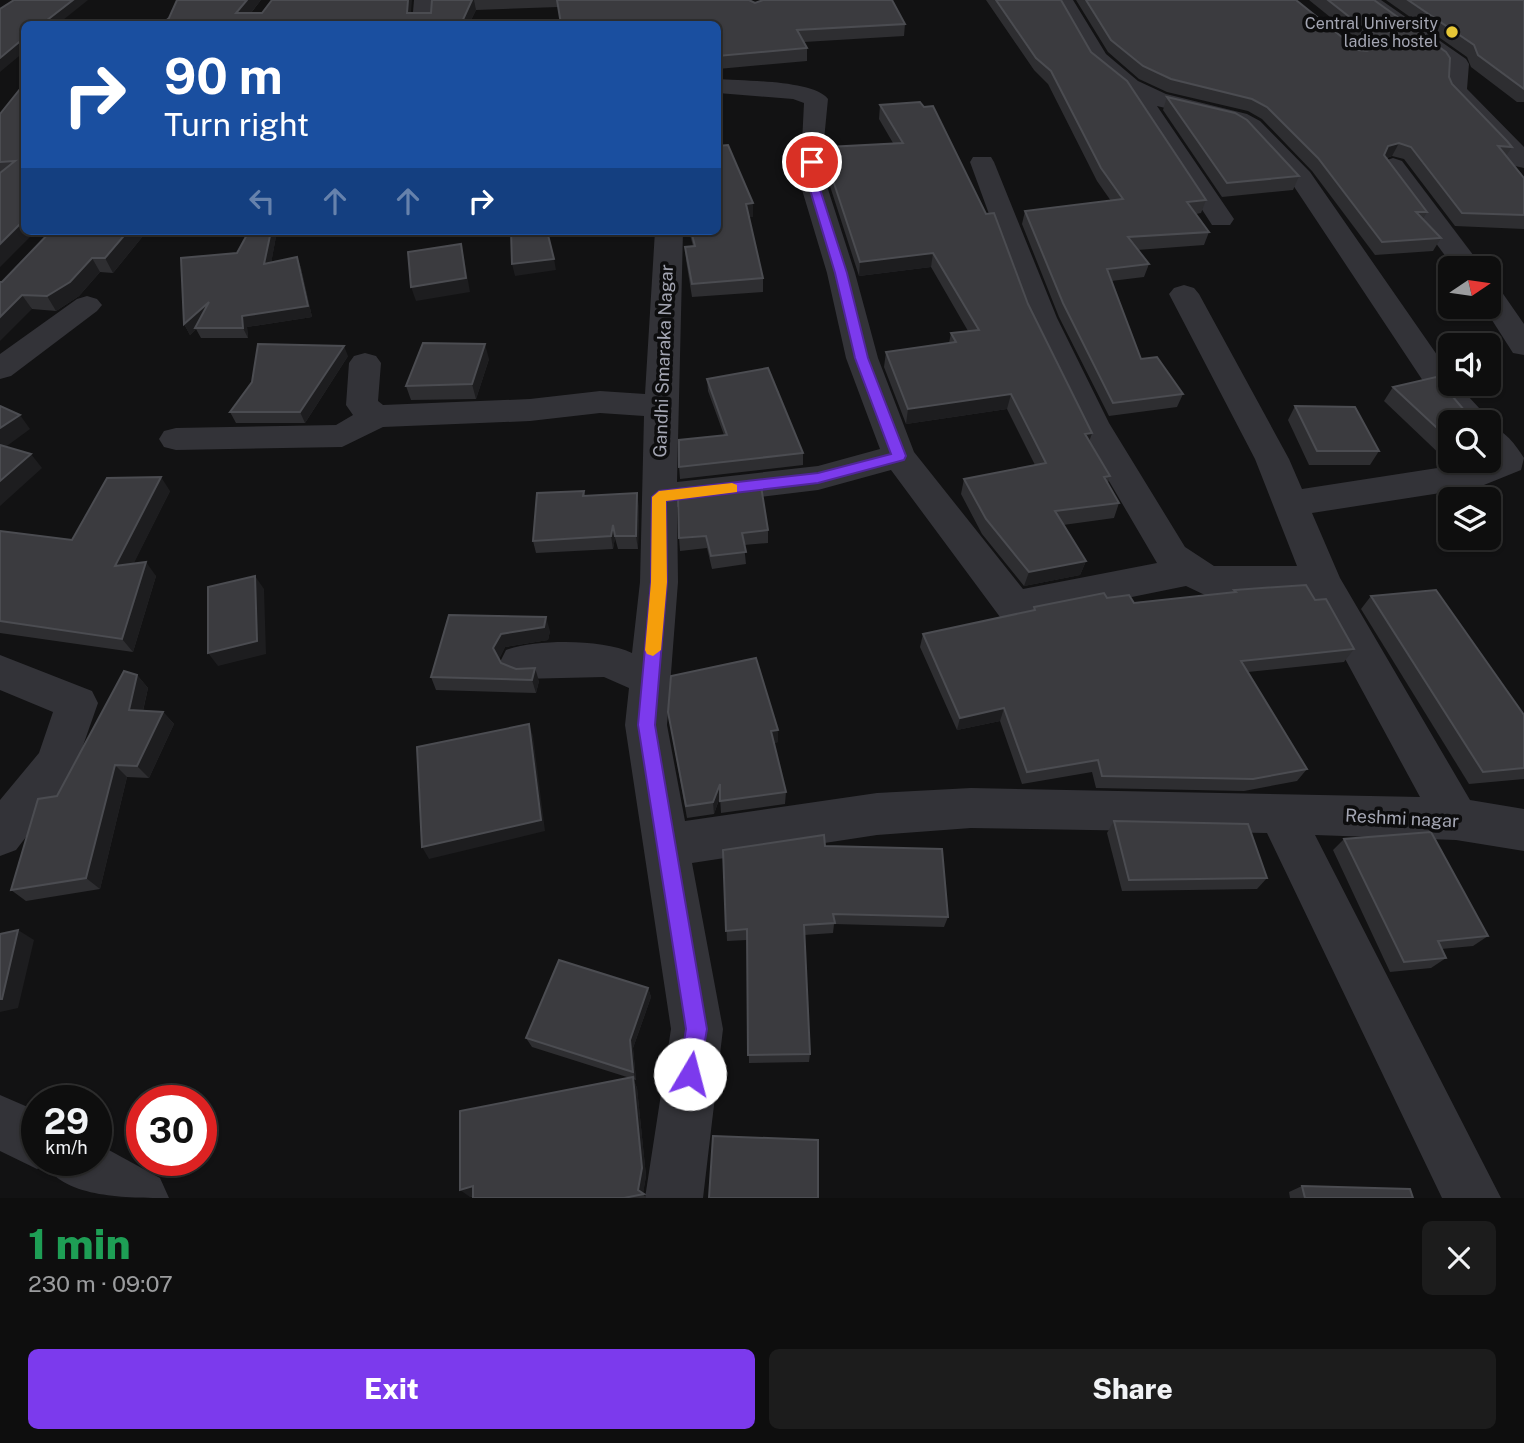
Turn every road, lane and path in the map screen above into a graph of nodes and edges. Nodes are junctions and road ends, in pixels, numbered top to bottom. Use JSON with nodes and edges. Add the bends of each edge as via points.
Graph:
{"nodes":[{"id":1,"x":425,"y":0,"type":"edge"},
{"id":2,"x":1063,"y":0,"type":"edge"},
{"id":3,"x":1368,"y":0,"type":"edge"},
{"id":4,"x":422,"y":21,"type":"edge"},
{"id":5,"x":721,"y":86,"type":"edge"},
{"id":6,"x":1134,"y":88,"type":"junction"},
{"id":7,"x":1524,"y":161,"type":"edge"},
{"id":8,"x":982,"y":162,"type":"dead end"},
{"id":9,"x":1393,"y":166,"type":"edge"},
{"id":10,"x":1221,"y":219,"type":"dead end"},
{"id":11,"x":669,"y":235,"type":"edge"},
{"id":12,"x":1460,"y":256,"type":"edge"},
{"id":13,"x":1184,"y":295,"type":"dead end"},
{"id":14,"x":87,"y":305,"type":"dead end"},
{"id":15,"x":1502,"y":313,"type":"edge"},
{"id":16,"x":1524,"y":346,"type":"edge"},
{"id":17,"x":365,"y":363,"type":"dead end"},
{"id":18,"x":0,"y":369,"type":"edge"},
{"id":19,"x":660,"y":406,"type":"junction"},
{"id":20,"x":1463,"y":410,"type":"edge"},
{"id":21,"x":376,"y":416,"type":"junction"},
{"id":22,"x":176,"y":439,"type":"dead end"},
{"id":23,"x":1507,"y":454,"type":"edge"},
{"id":24,"x":899,"y":456,"type":"junction"},
{"id":25,"x":659,"y":497,"type":"junction"},
{"id":26,"x":1290,"y":504,"type":"junction"},
{"id":27,"x":1191,"y":571,"type":"junction"},
{"id":28,"x":1322,"y":581,"type":"junction"},
{"id":29,"x":520,"y":662,"type":"dead end"},
{"id":30,"x":0,"y":672,"type":"edge"},
{"id":31,"x":650,"y":678,"type":"junction"},
{"id":32,"x":1280,"y":813,"type":"junction"},
{"id":33,"x":1456,"y":819,"type":"junction"},
{"id":34,"x":1524,"y":830,"type":"edge"},
{"id":35,"x":0,"y":835,"type":"edge"},
{"id":36,"x":668,"y":845,"type":"junction"},
{"id":37,"x":0,"y":1122,"type":"edge"},
{"id":38,"x":21,"y":1133,"type":"edge"},
{"id":39,"x":101,"y":1176,"type":"edge"},
{"id":40,"x":140,"y":1198,"type":"edge"},
{"id":41,"x":674,"y":1198,"type":"edge"},
{"id":42,"x":1472,"y":1198,"type":"edge"}],
"edges":[{"from":1,"to":4,"type":"street"},
{"from":2,"to":6,"type":"street","via":[[1098,58]]},
{"from":3,"to":7,"type":"street","via":[[1458,64],[1456,90]]},
{"from":5,"to":24,"type":"street","via":[[796,92],[816,99],[811,140],[813,183],[862,358]]},
{"from":6,"to":10,"type":"street"},
{"from":6,"to":20,"type":"street","via":[[1252,126],[1301,177],[1446,392]]},
{"from":8,"to":27,"type":"street","via":[[1042,318],[1092,423],[1172,557]]},
{"from":9,"to":12,"type":"street"},
{"from":11,"to":19,"type":"street","name":"Gandhi Smaraka Nagar"},
{"from":13,"to":26,"type":"street","via":[[1272,460]]},
{"from":14,"to":18,"type":"street"},
{"from":15,"to":16,"type":"street"},
{"from":17,"to":21,"type":"street","via":[[362,405]]},
{"from":19,"to":21,"type":"street","via":[[600,402],[530,410]]},
{"from":19,"to":25,"type":"street","name":"Gandhi Smaraka Nagar"},
{"from":21,"to":22,"type":"street","via":[[342,436]]},
{"from":23,"to":26,"type":"street","via":[[1479,475]]},
{"from":24,"to":25,"type":"street","via":[[818,478]]},
{"from":24,"to":27,"type":"street","via":[[1014,606]]},
{"from":25,"to":31,"type":"street","name":"Gandhi Smaraka Nagar","via":[[659,582]]},
{"from":26,"to":28,"type":"street"},
{"from":27,"to":28,"type":"street","via":[[1207,582]]},
{"from":28,"to":33,"type":"street"},
{"from":29,"to":31,"type":"street","via":[[608,660]]},
{"from":30,"to":35,"type":"street","via":[[77,703],[57,763]]},
{"from":31,"to":36,"type":"street","name":"Gandhi Smaraka Nagar","via":[[646,725]]},
{"from":32,"to":33,"type":"street","name":"Reshmi nagar"},
{"from":32,"to":36,"type":"street","name":"Reshmi nagar","via":[[971,808],[877,814]]},
{"from":32,"to":42,"type":"street"},
{"from":33,"to":34,"type":"street","name":"Reshmi nagar"},
{"from":36,"to":41,"type":"street","name":"Gandhi Smaraka Nagar","via":[[696,1029]]},
{"from":37,"to":38,"type":"street"},
{"from":39,"to":40,"type":"street"}]}
